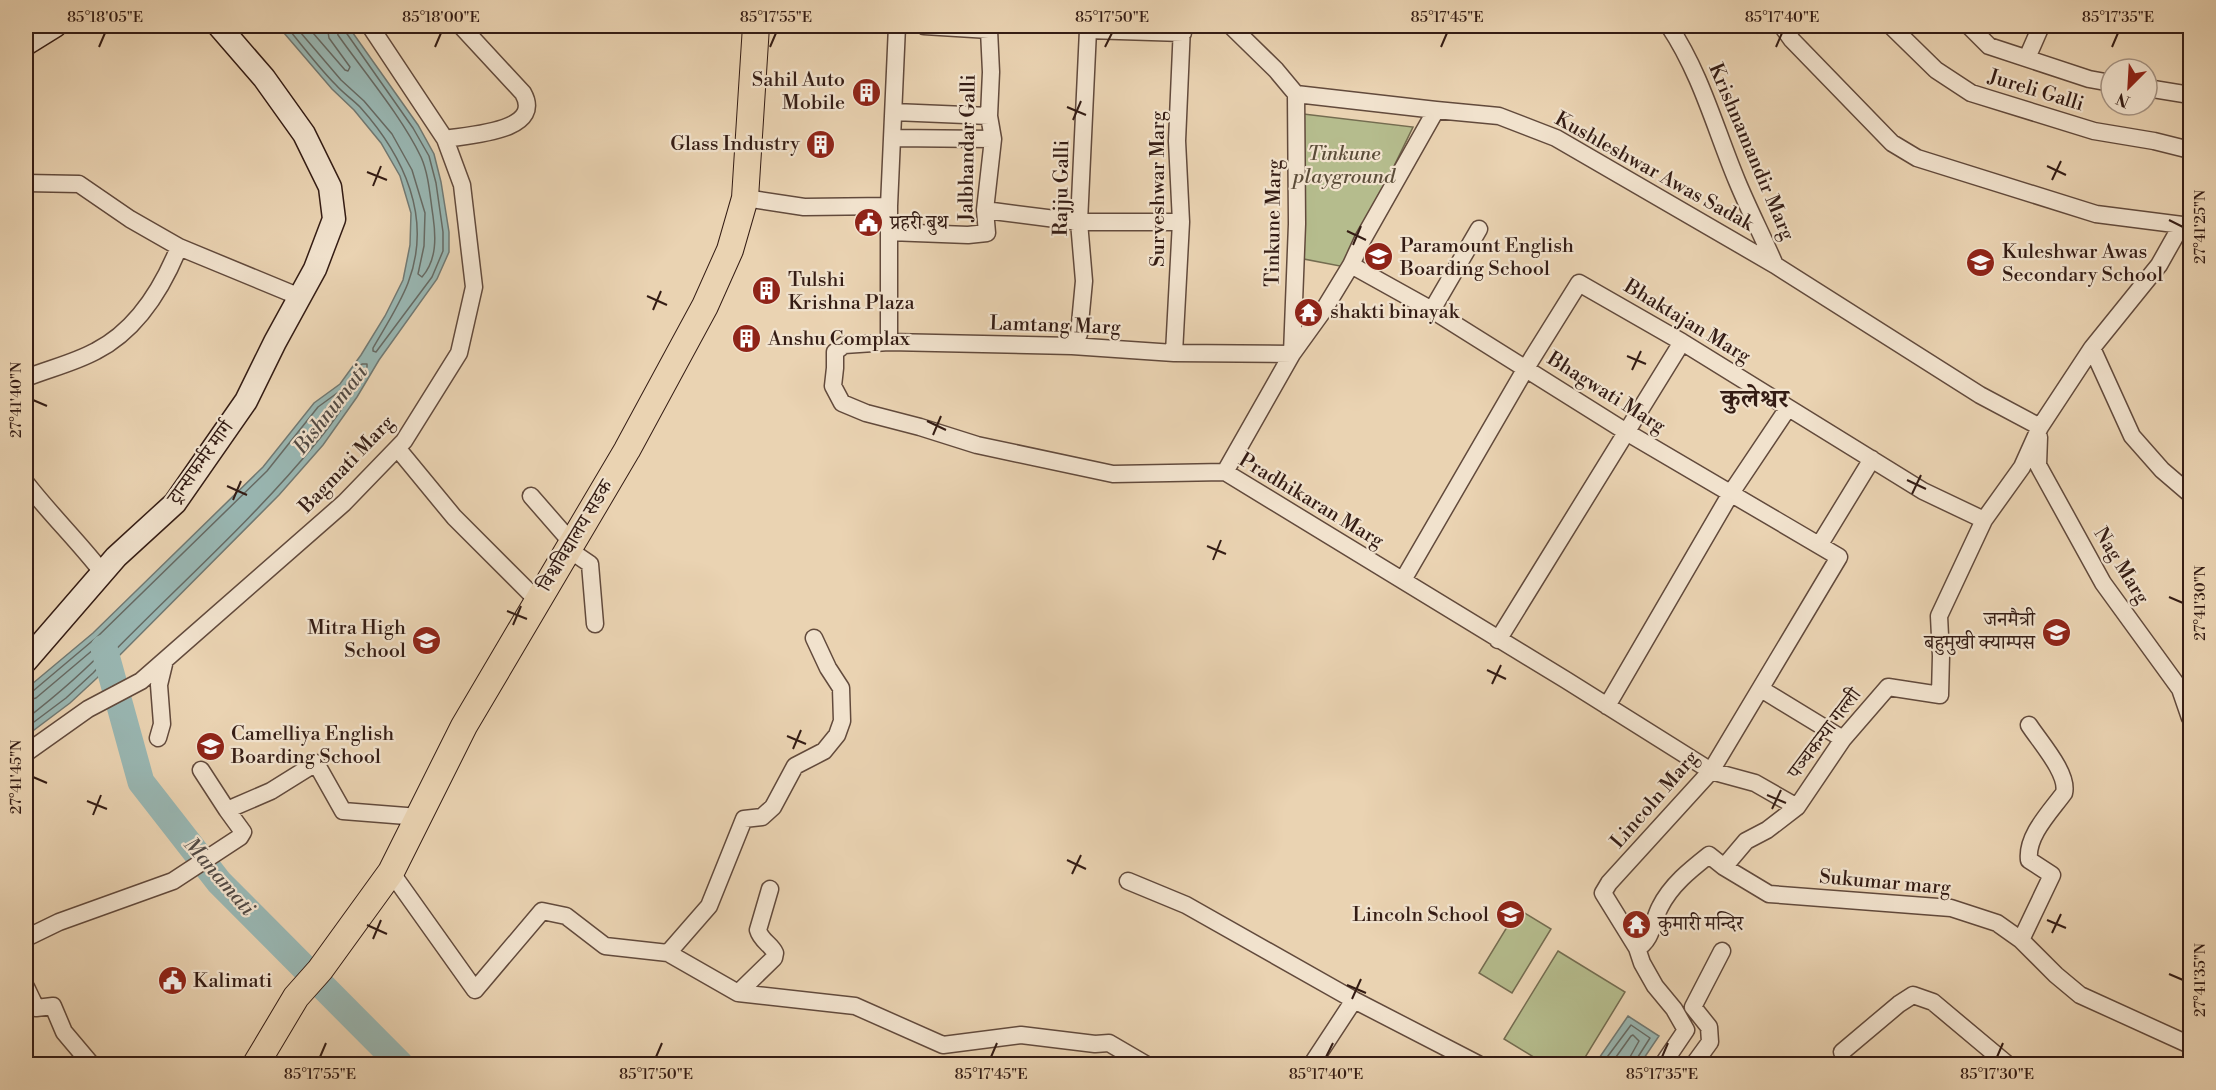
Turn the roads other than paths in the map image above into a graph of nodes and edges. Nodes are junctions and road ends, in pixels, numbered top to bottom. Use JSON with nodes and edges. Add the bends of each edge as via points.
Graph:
{"nodes":[{"id":1,"x":55,"y":26,"type":"edge"},
{"id":2,"x":219,"y":26,"type":"edge"},
{"id":3,"x":370,"y":26,"type":"edge"},
{"id":4,"x":461,"y":26,"type":"edge"},
{"id":5,"x":756,"y":26,"type":"edge"},
{"id":6,"x":897,"y":26,"type":"edge"},
{"id":7,"x":924,"y":26,"type":"edge"},
{"id":8,"x":1231,"y":26,"type":"edge"},
{"id":9,"x":1669,"y":26,"type":"edge"},
{"id":10,"x":1782,"y":26,"type":"edge"},
{"id":11,"x":1891,"y":26,"type":"edge"},
{"id":12,"x":1969,"y":26,"type":"edge"},
{"id":13,"x":2041,"y":26,"type":"edge"},
{"id":14,"x":1183,"y":29,"type":"edge"},
{"id":15,"x":26,"y":44,"type":"edge"},
{"id":16,"x":2027,"y":58,"type":"junction"},
{"id":17,"x":2099,"y":81,"type":"edge"},
{"id":18,"x":2159,"y":90,"type":"edge"},
{"id":19,"x":1296,"y":94,"type":"junction"},
{"id":20,"x":2190,"y":94,"type":"edge"},
{"id":21,"x":1436,"y":110,"type":"junction"},
{"id":22,"x":894,"y":112,"type":"junction"},
{"id":23,"x":989,"y":116,"type":"junction"},
{"id":24,"x":892,"y":138,"type":"junction"},
{"id":25,"x":445,"y":139,"type":"junction"},
{"id":26,"x":993,"y":139,"type":"junction"},
{"id":27,"x":2190,"y":150,"type":"edge"},
{"id":28,"x":26,"y":183,"type":"edge"},
{"id":29,"x":745,"y":198,"type":"junction"},
{"id":30,"x":889,"y":206,"type":"junction"},
{"id":31,"x":985,"y":210,"type":"junction"},
{"id":32,"x":1079,"y":222,"type":"junction"},
{"id":33,"x":1181,"y":222,"type":"junction"},
{"id":34,"x":2186,"y":226,"type":"edge"},
{"id":35,"x":1479,"y":229,"type":"dead end"},
{"id":36,"x":889,"y":232,"type":"junction"},
{"id":37,"x":179,"y":247,"type":"junction"},
{"id":38,"x":1351,"y":265,"type":"junction"},
{"id":39,"x":1775,"y":265,"type":"junction"},
{"id":40,"x":300,"y":297,"type":"junction"},
{"id":41,"x":1432,"y":310,"type":"junction"},
{"id":42,"x":889,"y":342,"type":"junction"},
{"id":43,"x":1682,"y":342,"type":"junction"},
{"id":44,"x":1072,"y":346,"type":"junction"},
{"id":45,"x":2092,"y":348,"type":"junction"},
{"id":46,"x":1174,"y":353,"type":"junction"},
{"id":47,"x":1292,"y":354,"type":"junction"},
{"id":48,"x":836,"y":368,"type":"joint"},
{"id":49,"x":1526,"y":368,"type":"junction"},
{"id":50,"x":26,"y":378,"type":"edge"},
{"id":51,"x":1788,"y":408,"type":"junction"},
{"id":52,"x":2040,"y":427,"type":"junction"},
{"id":53,"x":1628,"y":433,"type":"junction"},
{"id":54,"x":398,"y":449,"type":"junction"},
{"id":55,"x":1872,"y":459,"type":"junction"},
{"id":56,"x":1225,"y":472,"type":"junction"},
{"id":57,"x":26,"y":483,"type":"edge"},
{"id":58,"x":1731,"y":493,"type":"junction"},
{"id":59,"x":2190,"y":494,"type":"edge"},
{"id":60,"x":531,"y":496,"type":"dead end"},
{"id":61,"x":1984,"y":520,"type":"junction"},
{"id":62,"x":1820,"y":544,"type":"junction"},
{"id":63,"x":570,"y":546,"type":"junction"},
{"id":64,"x":1839,"y":557,"type":"joint"},
{"id":65,"x":102,"y":572,"type":"junction"},
{"id":66,"x":1403,"y":580,"type":"junction"},
{"id":67,"x":538,"y":601,"type":"junction"},
{"id":68,"x":596,"y":624,"type":"dead end"},
{"id":69,"x":814,"y":638,"type":"dead end"},
{"id":70,"x":1498,"y":640,"type":"junction"},
{"id":71,"x":165,"y":660,"type":"junction"},
{"id":72,"x":26,"y":661,"type":"edge"},
{"id":73,"x":1761,"y":689,"type":"junction"},
{"id":74,"x":1607,"y":706,"type":"junction"},
{"id":75,"x":2190,"y":718,"type":"edge"},
{"id":76,"x":2029,"y":725,"type":"dead end"},
{"id":77,"x":158,"y":738,"type":"dead end"},
{"id":78,"x":1843,"y":739,"type":"junction"},
{"id":79,"x":26,"y":753,"type":"edge"},
{"id":80,"x":201,"y":770,"type":"dead end"},
{"id":81,"x":1711,"y":771,"type":"junction"},
{"id":82,"x":1797,"y":807,"type":"junction"},
{"id":83,"x":227,"y":810,"type":"junction"},
{"id":84,"x":419,"y":817,"type":"junction"},
{"id":85,"x":1724,"y":867,"type":"junction"},
{"id":86,"x":391,"y":872,"type":"junction"},
{"id":87,"x":1128,"y":881,"type":"dead end"},
{"id":88,"x":770,"y":889,"type":"dead end"},
{"id":89,"x":26,"y":938,"type":"edge"},
{"id":90,"x":2021,"y":940,"type":"junction"},
{"id":91,"x":1636,"y":948,"type":"junction"},
{"id":92,"x":1722,"y":951,"type":"dead end"},
{"id":93,"x":668,"y":953,"type":"junction"},
{"id":94,"x":26,"y":987,"type":"edge"},
{"id":95,"x":738,"y":993,"type":"junction"},
{"id":96,"x":1354,"y":1000,"type":"junction"},
{"id":97,"x":2190,"y":1045,"type":"edge"},
{"id":98,"x":1842,"y":1052,"type":"dead end"},
{"id":99,"x":91,"y":1065,"type":"edge"},
{"id":100,"x":256,"y":1065,"type":"edge"},
{"id":101,"x":1145,"y":1065,"type":"edge"},
{"id":102,"x":1312,"y":1065,"type":"edge"},
{"id":103,"x":1478,"y":1065,"type":"edge"},
{"id":104,"x":1663,"y":1065,"type":"edge"},
{"id":105,"x":1694,"y":1065,"type":"edge"},
{"id":106,"x":2007,"y":1065,"type":"edge"}],
"edges":[{"from":1,"to":15,"type":"main road"},
{"from":2,"to":40,"type":"main road","name":"ट्रान्सफर्मर मार्ग","via":[[264,78],[304,134],[330,187],[334,219]]},
{"from":3,"to":25,"type":"street","name":"Bagmati Marg"},
{"from":4,"to":25,"type":"street","via":[[525,95],[527,107],[523,117],[499,131]]},
{"from":5,"to":29,"type":"main road","name":"विश्वविद्यालय सडक"},
{"from":6,"to":22,"type":"street"},
{"from":7,"to":23,"type":"street","name":"Jalbhandar Galli","via":[[989,30]]},
{"from":8,"to":19,"type":"street"},
{"from":9,"to":39,"type":"street","name":"Krishnamandir Marg","via":[[1702,88],[1737,182]]},
{"from":10,"to":34,"type":"street","via":[[1892,143],[1917,158],[2096,214]]},
{"from":11,"to":27,"type":"street","name":"Jureli Galli","via":[[1936,70],[1971,93],[2094,131]]},
{"from":12,"to":16,"type":"street","via":[[1989,46]]},
{"from":13,"to":16,"type":"street"},
{"from":14,"to":32,"type":"street","name":"Rajju Galli","via":[[1088,30]]},
{"from":14,"to":33,"type":"street","name":"Surveshwar Marg","via":[[1177,141]]},
{"from":16,"to":17,"type":"street"},
{"from":18,"to":20,"type":"street"},
{"from":19,"to":21,"type":"street","name":"Kushleshwar Awas Sadak"},
{"from":19,"to":47,"type":"street","name":"Tinkune Marg"},
{"from":21,"to":38,"type":"street","name":"Tinkune Marg"},
{"from":21,"to":39,"type":"street","name":"Kushleshwar Awas Sadak","via":[[1499,116],[1556,138]]},
{"from":22,"to":23,"type":"street"},
{"from":22,"to":24,"type":"street"},
{"from":23,"to":26,"type":"street","name":"Jalbhandar Galli"},
{"from":24,"to":26,"type":"street"},
{"from":24,"to":30,"type":"street"},
{"from":25,"to":54,"type":"street","name":"Bagmati Marg","via":[[462,185],[474,287],[459,353]]},
{"from":26,"to":31,"type":"street","name":"Jalbhandar Galli"},
{"from":28,"to":37,"type":"street","via":[[79,184]]},
{"from":29,"to":30,"type":"street","via":[[804,207]]},
{"from":29,"to":63,"type":"main road","name":"विश्वविद्यालय सडक","via":[[730,250],[705,306]]},
{"from":30,"to":36,"type":"street"},
{"from":31,"to":32,"type":"street"},
{"from":31,"to":36,"type":"street","name":"Jalbhandar Galli","via":[[987,233]]},
{"from":32,"to":33,"type":"street"},
{"from":32,"to":44,"type":"street","name":"Rajju Galli","via":[[1083,289],[1079,334]]},
{"from":33,"to":46,"type":"street","name":"Surveshwar Marg"},
{"from":34,"to":45,"type":"street","name":"पञ्चकन्या गल्ली"},
{"from":35,"to":41,"type":"street"},
{"from":36,"to":42,"type":"street"},
{"from":37,"to":40,"type":"street"},
{"from":37,"to":50,"type":"street","via":[[166,278],[139,316],[117,338],[95,352]]},
{"from":38,"to":41,"type":"street","name":"Bhagwati Marg"},
{"from":38,"to":47,"type":"street","name":"Tinkune Marg"},
{"from":39,"to":52,"type":"street","name":"Kushleshwar Awas Sadak","via":[[1980,395]]},
{"from":40,"to":65,"type":"main road","name":"ट्रान्सफर्मर मार्ग","via":[[246,401],[175,503]]},
{"from":41,"to":49,"type":"street","name":"Bhagwati Marg"},
{"from":42,"to":44,"type":"street","name":"Lamtang Marg"},
{"from":42,"to":48,"type":"street","name":"Lamtang Marg","via":[[844,345],[835,352]]},
{"from":43,"to":49,"type":"street","name":"Bhaktajan Marg","via":[[1579,283]]},
{"from":43,"to":51,"type":"street","name":"Bhaktajan Marg"},
{"from":43,"to":53,"type":"street"},
{"from":44,"to":46,"type":"street","name":"Lamtang Marg"},
{"from":45,"to":52,"type":"street","name":"पञ्चकन्या गल्ली"},
{"from":45,"to":59,"type":"street","via":[[2132,435],[2162,470]]},
{"from":46,"to":47,"type":"street","name":"Lamtang Marg"},
{"from":47,"to":56,"type":"street","name":"Tinkune Marg"},
{"from":48,"to":56,"type":"street","name":"Pradhikaran Marg","via":[[833,386],[842,403],[977,445],[1113,474]]},
{"from":49,"to":53,"type":"street","name":"Bhagwati Marg"},
{"from":49,"to":66,"type":"street"},
{"from":51,"to":55,"type":"street","name":"Bhaktajan Marg"},
{"from":51,"to":58,"type":"street"},
{"from":52,"to":61,"type":"street","name":"पञ्चकन्या गल्ली","via":[[2022,467]]},
{"from":52,"to":75,"type":"street","name":"Nag Marg","via":[[2038,465],[2103,583],[2180,689]]},
{"from":53,"to":58,"type":"street","name":"Bhagwati Marg"},
{"from":53,"to":70,"type":"street"},
{"from":54,"to":67,"type":"street","via":[[454,517]]},
{"from":54,"to":71,"type":"street","name":"Bagmati Marg","via":[[344,503]]},
{"from":55,"to":61,"type":"street","name":"Bhaktajan Marg","via":[[1923,491]]},
{"from":55,"to":62,"type":"street"},
{"from":56,"to":66,"type":"street","name":"Pradhikaran Marg"},
{"from":57,"to":65,"type":"street"},
{"from":58,"to":62,"type":"street","name":"Bhagwati Marg"},
{"from":58,"to":74,"type":"street"},
{"from":60,"to":63,"type":"street"},
{"from":61,"to":78,"type":"street","name":"पञ्चकन्या गल्ली","via":[[1939,616],[1940,695],[1888,687]]},
{"from":62,"to":64,"type":"street","name":"Bhagwati Marg"},
{"from":63,"to":67,"type":"main road","name":"विश्वविद्यालय सडक"},
{"from":63,"to":68,"type":"street","via":[[590,564]]},
{"from":64,"to":73,"type":"street","name":"Lincoln Marg"},
{"from":65,"to":72,"type":"main road","name":"ट्रान्सफर्मर मार्ग"},
{"from":66,"to":70,"type":"street","name":"Pradhikaran Marg"},
{"from":67,"to":84,"type":"main road","name":"विश्वविद्यालय सडक","via":[[464,726]]},
{"from":69,"to":93,"type":"street","via":[[841,688],[843,721],[837,735],[824,751],[795,766],[767,812],[744,819],[710,906]]},
{"from":70,"to":74,"type":"street","name":"Pradhikaran Marg"},
{"from":71,"to":77,"type":"street","via":[[159,685],[162,724]]},
{"from":71,"to":79,"type":"street","name":"Bagmati Marg","via":[[141,681],[88,709]]},
{"from":73,"to":78,"type":"street"},
{"from":73,"to":81,"type":"street","name":"Lincoln Marg"},
{"from":74,"to":81,"type":"street","name":"Pradhikaran Marg"},
{"from":76,"to":90,"type":"street","via":[[2063,775],[2066,786],[2028,849],[2029,860],[2052,875]]},
{"from":78,"to":82,"type":"street","name":"पञ्चकन्या गल्ली"},
{"from":80,"to":83,"type":"street"},
{"from":81,"to":82,"type":"street","name":"Pradhikaran Marg","via":[[1755,783]]},
{"from":81,"to":91,"type":"street","name":"Lincoln Marg","via":[[1603,893]]},
{"from":82,"to":85,"type":"street","name":"पञ्चकन्या गल्ली","via":[[1746,842]]},
{"from":83,"to":84,"type":"street","via":[[271,791],[316,763],[343,811]]},
{"from":83,"to":89,"type":"street","via":[[243,832],[209,859],[173,881]]},
{"from":84,"to":86,"type":"main road","name":"विश्वविद्यालय सडक"},
{"from":85,"to":90,"type":"street","name":"Sukumar marg","via":[[1769,894],[1951,908],[1997,923]]},
{"from":85,"to":91,"type":"street","name":"Sukumar marg","via":[[1709,855],[1683,875],[1660,906],[1647,938]]},
{"from":86,"to":93,"type":"street","via":[[475,990],[542,911],[566,916],[605,946]]},
{"from":86,"to":100,"type":"main road","name":"विश्वविद्यालय सडक","via":[[296,997]]},
{"from":87,"to":96,"type":"street","via":[[1186,905]]},
{"from":88,"to":95,"type":"street","via":[[758,930],[776,953]]},
{"from":90,"to":97,"type":"street","name":"Sukumar marg","via":[[2080,995]]},
{"from":91,"to":104,"type":"street","name":"Lincoln Marg","via":[[1655,986],[1686,1030]]},
{"from":92,"to":105,"type":"street","via":[[1694,1007],[1709,1027],[1710,1042]]},
{"from":93,"to":95,"type":"street"},
{"from":94,"to":99,"type":"street","via":[[36,1008],[53,1006],[64,1032]]},
{"from":95,"to":101,"type":"street","via":[[855,1006],[943,1045],[1021,1035],[1109,1043]]},
{"from":96,"to":102,"type":"street"},
{"from":96,"to":103,"type":"street"},
{"from":98,"to":106,"type":"street","via":[[1913,995],[1933,1002]]}]}
